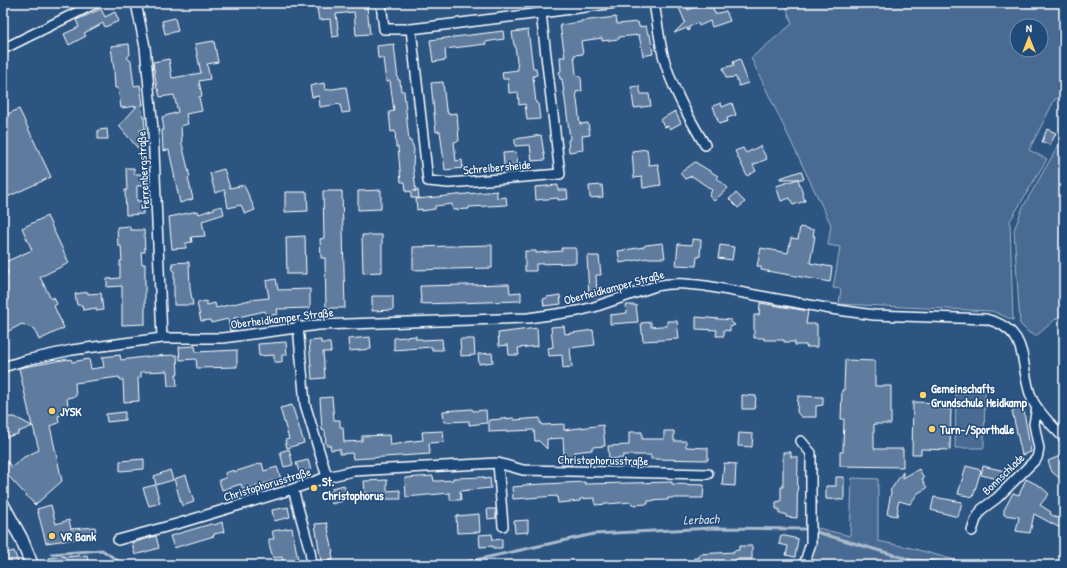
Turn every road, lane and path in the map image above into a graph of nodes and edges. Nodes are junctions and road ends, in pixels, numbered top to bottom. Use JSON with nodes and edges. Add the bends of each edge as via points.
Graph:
{"nodes":[{"id":1,"x":96,"y":3,"type":"edge"},
{"id":2,"x":136,"y":3,"type":"edge"},
{"id":3,"x":381,"y":3,"type":"edge"},
{"id":4,"x":615,"y":3,"type":"edge"},
{"id":5,"x":654,"y":3,"type":"edge"},
{"id":6,"x":541,"y":13,"type":"junction"},
{"id":7,"x":411,"y":29,"type":"junction"},
{"id":8,"x":3,"y":49,"type":"edge"},
{"id":9,"x":705,"y":145,"type":"dead end"},
{"id":10,"x":298,"y":326,"type":"junction"},
{"id":11,"x":162,"y":338,"type":"junction"},
{"id":12,"x":3,"y":367,"type":"edge"},
{"id":13,"x":1037,"y":407,"type":"junction"},
{"id":14,"x":1064,"y":438,"type":"edge"},
{"id":15,"x":801,"y":441,"type":"dead end"},
{"id":16,"x":498,"y":463,"type":"junction"},
{"id":17,"x":708,"y":474,"type":"dead end"},
{"id":18,"x":327,"y":477,"type":"junction"},
{"id":19,"x":293,"y":489,"type":"junction"},
{"id":20,"x":3,"y":505,"type":"edge"},
{"id":21,"x":503,"y":526,"type":"dead end"},
{"id":22,"x":972,"y":531,"type":"dead end"},
{"id":23,"x":118,"y":540,"type":"dead end"},
{"id":24,"x":32,"y":565,"type":"edge"},
{"id":25,"x":312,"y":565,"type":"edge"},
{"id":26,"x":804,"y":565,"type":"edge"}],
"edges":[{"from":1,"to":8,"type":"street"},
{"from":2,"to":11,"type":"street","name":"Ferrenbergstraße","via":[[145,47],[153,129]]},
{"from":3,"to":7,"type":"street","via":[[384,29]]},
{"from":4,"to":6,"type":"street"},
{"from":5,"to":9,"type":"street","via":[[669,74]]},
{"from":6,"to":7,"type":"street"},
{"from":6,"to":7,"type":"street","name":"Schreibersheide","via":[[560,174],[448,183],[428,181]]},
{"from":10,"to":11,"type":"street","name":"Oberheidkamper Straße","via":[[223,338]]},
{"from":10,"to":13,"type":"street","name":"Oberheidkamper Straße","via":[[528,318],[578,311],[646,288],[685,283],[874,315],[986,319],[997,322],[1015,336],[1022,351],[1030,391]]},
{"from":10,"to":18,"type":"street","via":[[305,404]]},
{"from":11,"to":12,"type":"street","name":"Oberheidkamper Straße","via":[[72,350]]},
{"from":13,"to":14,"type":"street","name":"Oberheidkamper Straße"},
{"from":13,"to":22,"type":"street","name":"Bonnschlade","via":[[1034,424],[1039,449],[1037,458],[982,510]]},
{"from":15,"to":26,"type":"street","via":[[811,453],[812,528],[811,543]]},
{"from":16,"to":17,"type":"street","name":"Christophorusstraße","via":[[523,470]]},
{"from":16,"to":18,"type":"street","name":"Christophorusstraße","via":[[352,471]]},
{"from":16,"to":21,"type":"street"},
{"from":18,"to":19,"type":"street","name":"Christophorusstraße"},
{"from":19,"to":23,"type":"street","name":"Christophorusstraße"},
{"from":19,"to":25,"type":"street"},
{"from":20,"to":24,"type":"main road"}]}
